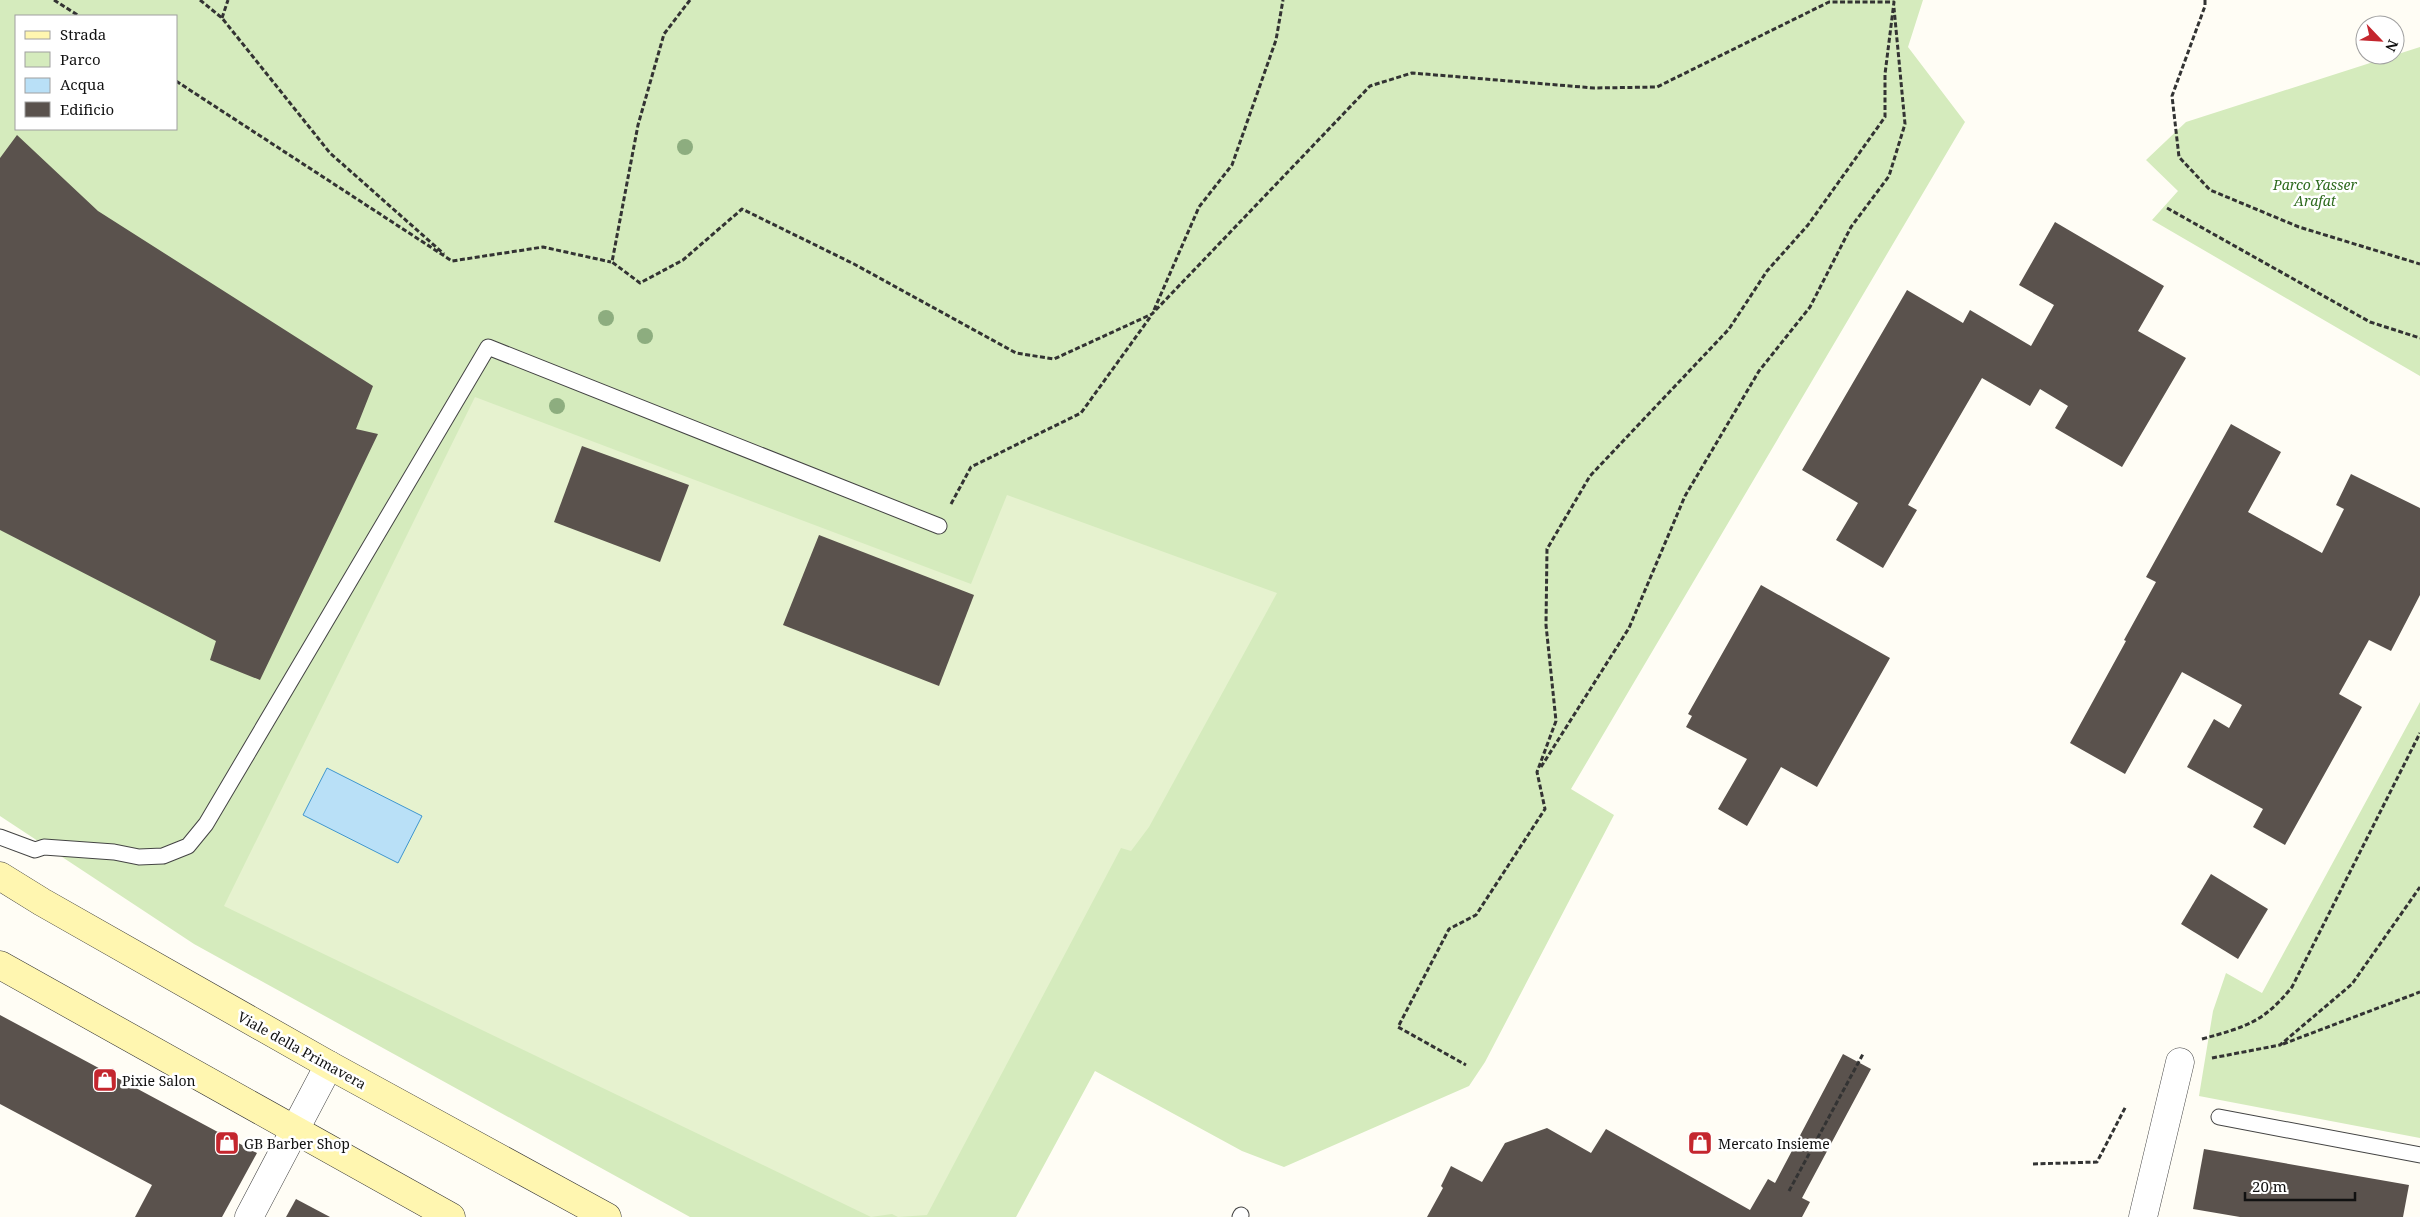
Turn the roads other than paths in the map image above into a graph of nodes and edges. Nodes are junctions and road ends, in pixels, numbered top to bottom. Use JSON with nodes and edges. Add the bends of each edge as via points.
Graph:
{"nodes":[{"id":1,"x":939,"y":526,"type":"road end"},
{"id":2,"x":0,"y":837,"type":"edge"},
{"id":3,"x":0,"y":876,"type":"edge"},
{"id":4,"x":0,"y":965,"type":"edge"},
{"id":5,"x":2192,"y":1061,"type":"road end"},
{"id":6,"x":329,"y":1065,"type":"junction"},
{"id":7,"x":2219,"y":1117,"type":"dead end"},
{"id":8,"x":296,"y":1130,"type":"junction"},
{"id":9,"x":2420,"y":1155,"type":"edge"},
{"id":10,"x":249,"y":1217,"type":"edge"},
{"id":11,"x":451,"y":1217,"type":"edge"},
{"id":12,"x":607,"y":1217,"type":"edge"},
{"id":13,"x":2143,"y":1217,"type":"edge"}],
"edges":[{"from":1,"to":2,"type":"lane","via":[[488,347],[211,815],[188,846],[163,856],[138,857],[44,847],[35,850]]},
{"from":3,"to":6,"type":"main road","name":"Viale della Primavera"},
{"from":4,"to":8,"type":"main road"},
{"from":5,"to":13,"type":"street"},
{"from":6,"to":8,"type":"street"},
{"from":6,"to":12,"type":"main road","name":"Viale della Primavera"},
{"from":7,"to":9,"type":"lane"},
{"from":8,"to":10,"type":"street"},
{"from":8,"to":11,"type":"main road"}]}
